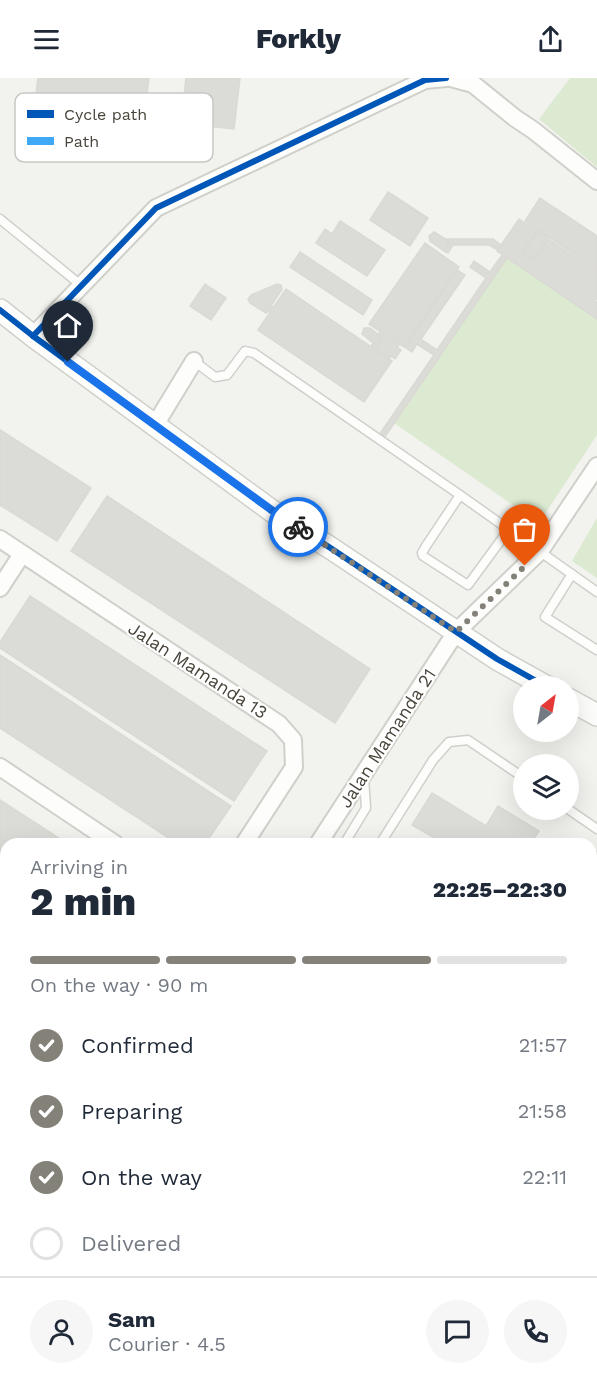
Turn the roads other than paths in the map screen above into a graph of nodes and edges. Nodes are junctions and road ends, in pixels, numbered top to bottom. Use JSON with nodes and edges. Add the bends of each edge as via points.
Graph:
{"nodes":[{"id":1,"x":448,"y":78,"type":"edge"},
{"id":2,"x":597,"y":181,"type":"edge"},
{"id":3,"x":0,"y":219,"type":"edge"},
{"id":4,"x":82,"y":286,"type":"junction"},
{"id":5,"x":0,"y":310,"type":"edge"},
{"id":6,"x":33,"y":336,"type":"junction"},
{"id":7,"x":194,"y":362,"type":"joint"},
{"id":8,"x":155,"y":425,"type":"junction"},
{"id":9,"x":597,"y":466,"type":"edge"},
{"id":10,"x":460,"y":495,"type":"junction"},
{"id":11,"x":509,"y":529,"type":"junction"},
{"id":12,"x":0,"y":539,"type":"edge"},
{"id":13,"x":540,"y":551,"type":"junction"},
{"id":14,"x":22,"y":554,"type":"junction"},
{"id":15,"x":572,"y":574,"type":"junction"},
{"id":16,"x":0,"y":588,"type":"edge"},
{"id":17,"x":597,"y":592,"type":"edge"},
{"id":18,"x":456,"y":632,"type":"junction"},
{"id":19,"x":597,"y":650,"type":"edge"},
{"id":20,"x":527,"y":676,"type":"edge"},
{"id":21,"x":579,"y":705,"type":"edge"},
{"id":22,"x":597,"y":715,"type":"edge"},
{"id":23,"x":0,"y":767,"type":"edge"},
{"id":24,"x":513,"y":771,"type":"edge"},
{"id":25,"x":364,"y":774,"type":"junction"},
{"id":26,"x":579,"y":817,"type":"edge"},
{"id":27,"x":597,"y":829,"type":"edge"},
{"id":28,"x":106,"y":838,"type":"edge"},
{"id":29,"x":248,"y":838,"type":"edge"},
{"id":30,"x":322,"y":838,"type":"edge"},
{"id":31,"x":348,"y":838,"type":"edge"},
{"id":32,"x":384,"y":838,"type":"edge"}],
"edges":[{"from":1,"to":2,"type":"street","via":[[473,84]]},
{"from":1,"to":4,"type":"street","via":[[425,80],[156,208]]},
{"from":3,"to":4,"type":"lane"},
{"from":4,"to":6,"type":"street"},
{"from":5,"to":6,"type":"street"},
{"from":6,"to":8,"type":"street"},
{"from":7,"to":8,"type":"street"},
{"from":7,"to":10,"type":"lane","via":[[215,377],[227,375],[245,351],[254,353]]},
{"from":8,"to":18,"type":"street","via":[[273,511]]},
{"from":9,"to":13,"type":"street","name":"Jalan Mamanda 21"},
{"from":10,"to":11,"type":"lane"},
{"from":10,"to":11,"type":"lane","via":[[423,556],[468,585]]},
{"from":11,"to":13,"type":"lane"},
{"from":12,"to":14,"type":"street","name":"Jalan Mamanda 13"},
{"from":13,"to":15,"type":"lane"},
{"from":13,"to":18,"type":"street","name":"Jalan Mamanda 21"},
{"from":14,"to":16,"type":"street"},
{"from":14,"to":29,"type":"street","name":"Jalan Mamanda 13","via":[[279,724],[293,740],[294,768]]},
{"from":15,"to":17,"type":"lane"},
{"from":15,"to":19,"type":"lane","via":[[545,617]]},
{"from":18,"to":20,"type":"street"},
{"from":18,"to":25,"type":"street","name":"Jalan Mamanda 21"},
{"from":21,"to":22,"type":"street"},
{"from":23,"to":28,"type":"street"},
{"from":24,"to":32,"type":"lane","via":[[468,740],[449,742]]},
{"from":25,"to":30,"type":"street","name":"Jalan Mamanda 21"},
{"from":25,"to":31,"type":"lane","via":[[366,807]]},
{"from":26,"to":27,"type":"lane"}]}
